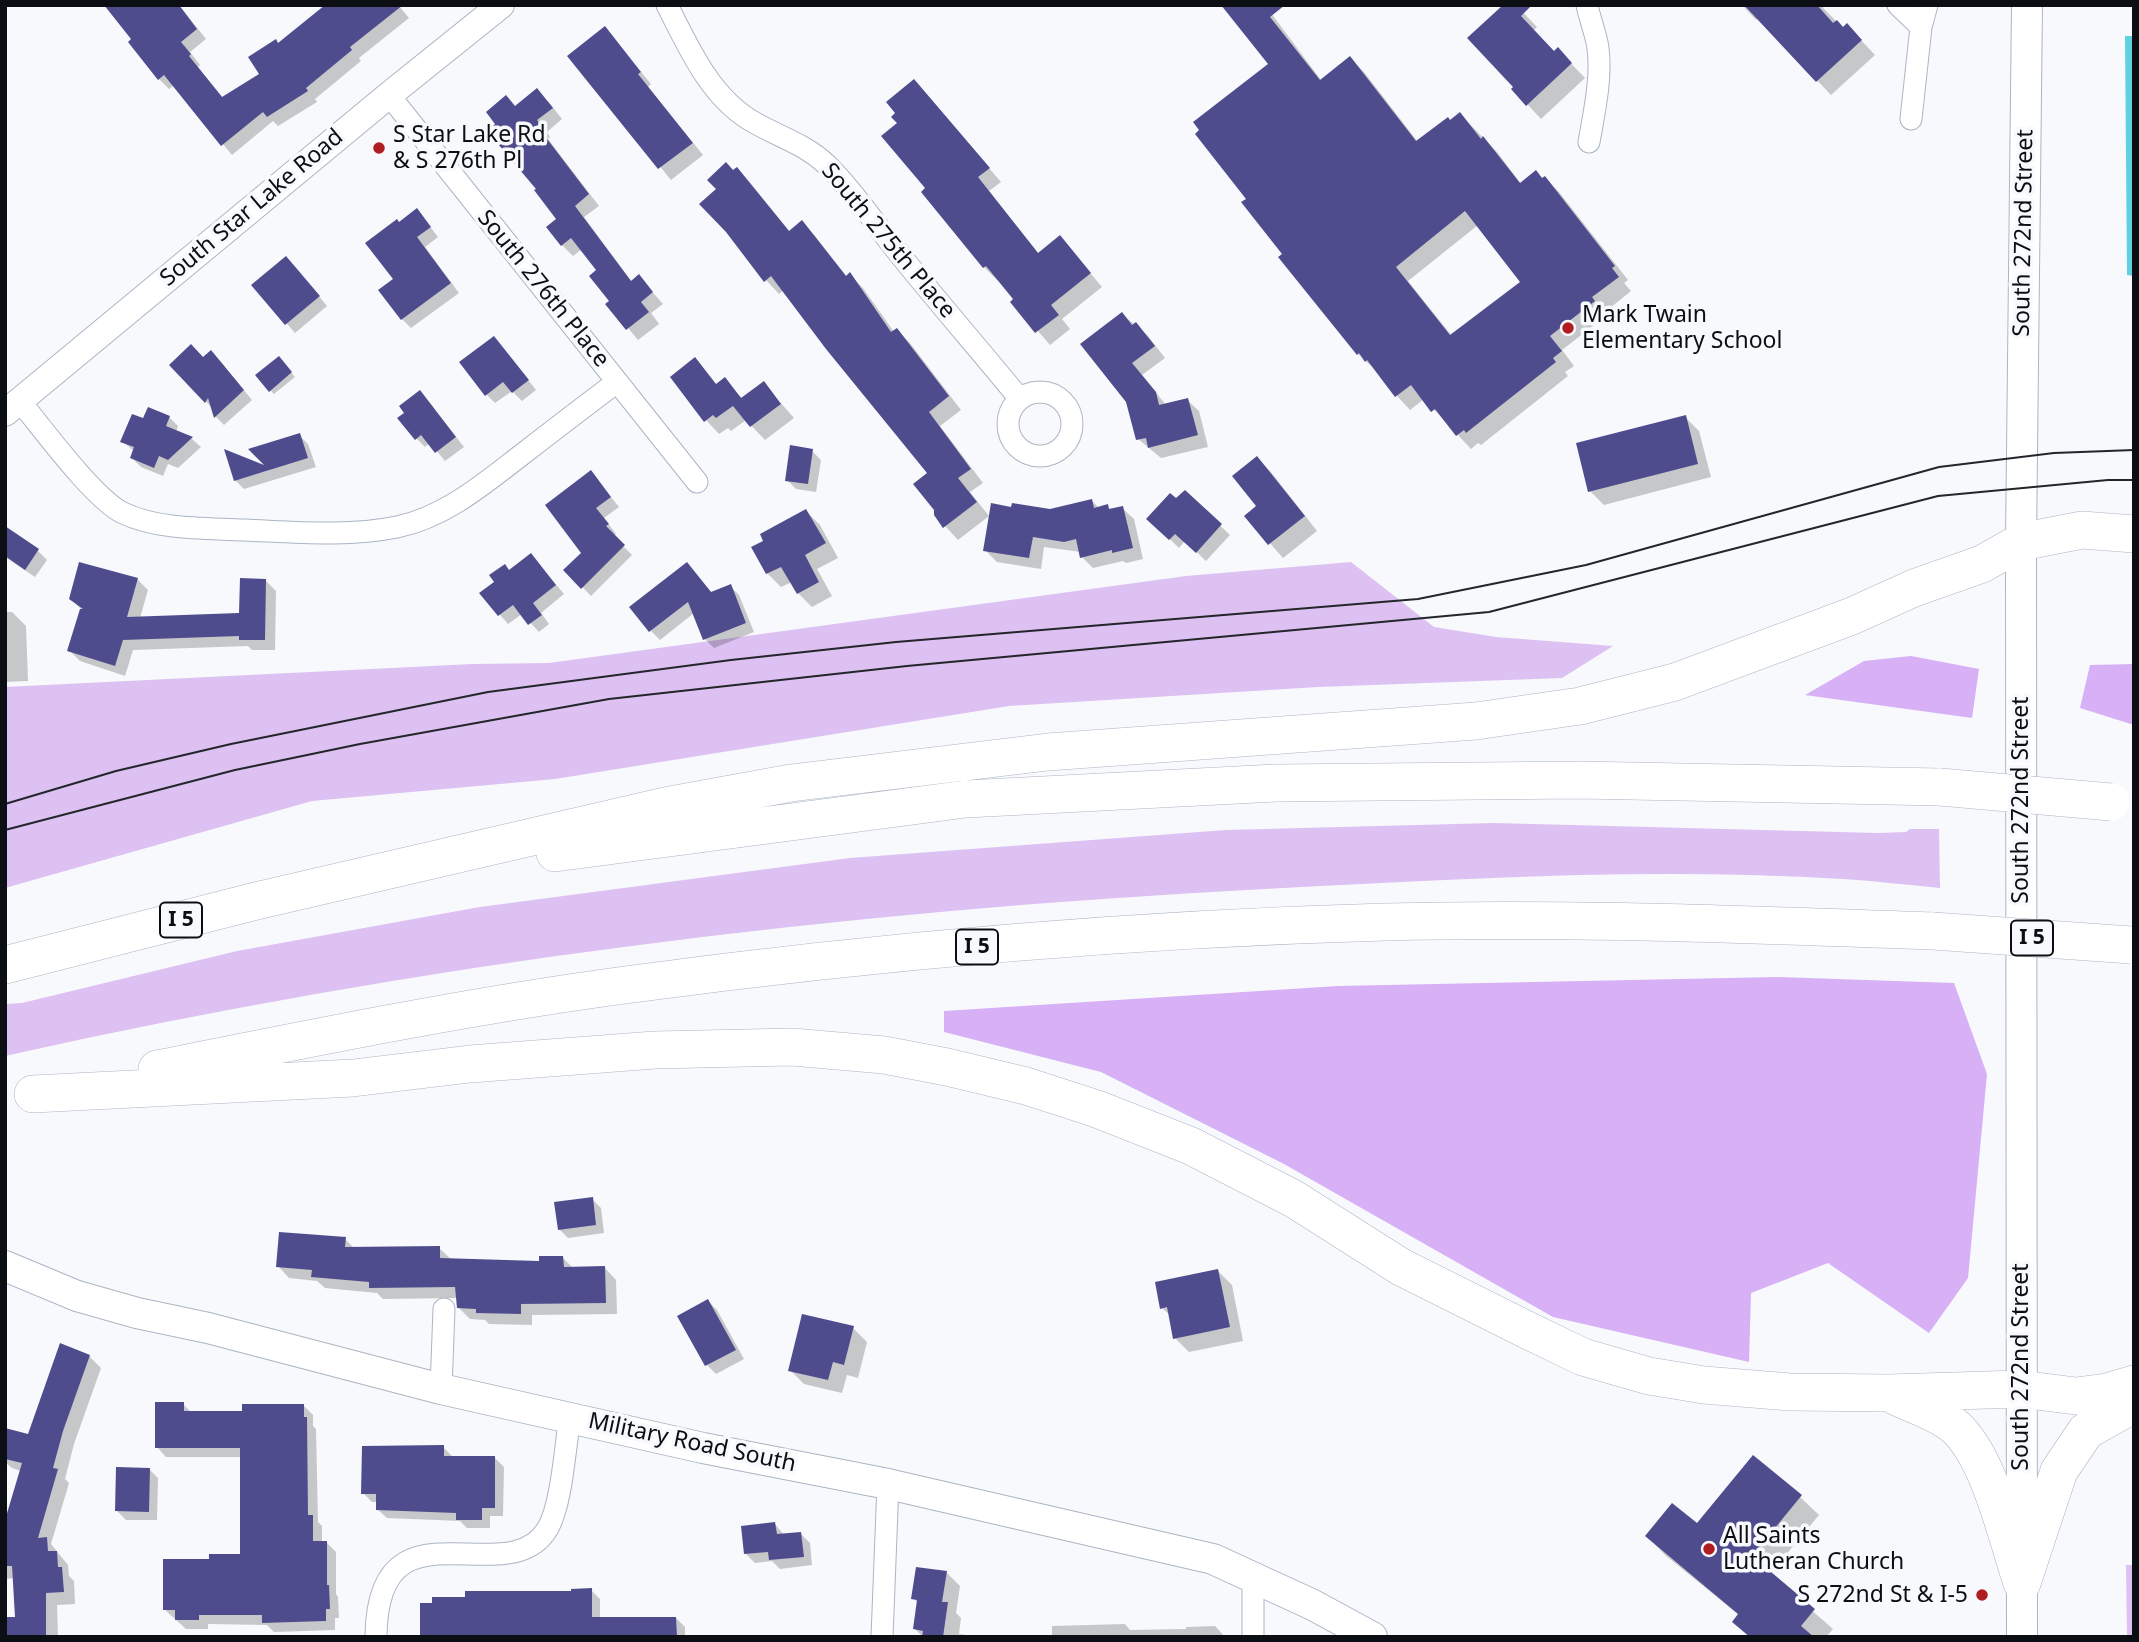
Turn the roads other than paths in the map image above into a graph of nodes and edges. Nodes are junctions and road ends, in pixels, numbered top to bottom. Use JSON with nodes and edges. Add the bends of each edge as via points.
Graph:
{"nodes":[{"id":1,"x":501,"y":5,"type":"edge"},
{"id":2,"x":667,"y":5,"type":"edge"},
{"id":3,"x":1898,"y":5,"type":"edge"},
{"id":4,"x":1927,"y":5,"type":"edge"},
{"id":5,"x":2027,"y":5,"type":"edge"},
{"id":6,"x":1587,"y":6,"type":"edge"},
{"id":7,"x":1921,"y":27,"type":"junction"},
{"id":8,"x":389,"y":95,"type":"junction"},
{"id":9,"x":1911,"y":120,"type":"dead end"},
{"id":10,"x":1589,"y":142,"type":"dead end"},
{"id":11,"x":617,"y":382,"type":"junction"},
{"id":12,"x":1019,"y":398,"type":"dead end"},
{"id":13,"x":12,"y":407,"type":"edge"},
{"id":14,"x":697,"y":482,"type":"dead end"},
{"id":15,"x":2134,"y":534,"type":"edge"},
{"id":16,"x":2021,"y":542,"type":"junction"},
{"id":17,"x":2122,"y":803,"type":"edge"},
{"id":18,"x":358,"y":879,"type":"junction"},
{"id":19,"x":2132,"y":946,"type":"edge"},
{"id":20,"x":5,"y":964,"type":"edge"},
{"id":21,"x":19,"y":1098,"type":"edge"},
{"id":22,"x":5,"y":1266,"type":"edge"},
{"id":23,"x":444,"y":1309,"type":"dead end"},
{"id":24,"x":2134,"y":1384,"type":"edge"},
{"id":25,"x":441,"y":1389,"type":"junction"},
{"id":26,"x":2021,"y":1389,"type":"junction"},
{"id":27,"x":1889,"y":1393,"type":"junction"},
{"id":28,"x":2134,"y":1404,"type":"edge"},
{"id":29,"x":570,"y":1417,"type":"junction"},
{"id":30,"x":888,"y":1484,"type":"junction"},
{"id":31,"x":1253,"y":1577,"type":"junction"},
{"id":32,"x":2022,"y":1583,"type":"junction"},
{"id":33,"x":376,"y":1637,"type":"edge"},
{"id":34,"x":882,"y":1637,"type":"edge"},
{"id":35,"x":1253,"y":1637,"type":"edge"},
{"id":36,"x":1372,"y":1637,"type":"edge"},
{"id":37,"x":2022,"y":1637,"type":"edge"}],
"edges":[{"from":1,"to":8,"type":"street","name":"South Star Lake Road"},
{"from":2,"to":12,"type":"street","name":"South 275th Place","via":[[697,63],[722,97],[748,119],[806,148],[827,165]]},
{"from":3,"to":7,"type":"street"},
{"from":4,"to":7,"type":"street"},
{"from":5,"to":16,"type":"main road","name":"South 272nd Street"},
{"from":6,"to":10,"type":"street","via":[[1598,49]]},
{"from":7,"to":9,"type":"street"},
{"from":8,"to":11,"type":"street","name":"South 276th Place"},
{"from":8,"to":13,"type":"street","name":"South Star Lake Road"},
{"from":11,"to":13,"type":"street","via":[[453,504],[424,519],[372,531],[201,527],[151,522],[122,513],[99,496]]},
{"from":11,"to":14,"type":"street","name":"South 276th Place"},
{"from":15,"to":16,"type":"highway","via":[[2082,530]]},
{"from":16,"to":18,"type":"highway","via":[[1982,564],[1675,682],[1580,706],[1476,721],[1048,752],[791,783],[665,806]]},
{"from":16,"to":26,"type":"main road","name":"South 272nd Street"},
{"from":17,"to":18,"type":"highway","number":"I 5","bridge":true,"via":[[1940,787],[1579,780],[1276,783],[966,799]]},
{"from":18,"to":20,"type":"highway","number":"I 5"},
{"from":19,"to":21,"type":"highway","number":"I 5","bridge":true,"via":[[1933,931],[1643,922],[1387,922],[1098,937],[854,958],[623,985],[365,1028]]},
{"from":21,"to":27,"type":"highway","via":[[353,1078],[655,1050],[792,1047],[884,1055],[1026,1086],[1191,1146],[1294,1199],[1401,1267],[1583,1357],[1649,1376],[1704,1385]]},
{"from":22,"to":25,"type":"main road","name":"Military Road South","via":[[77,1296],[137,1313]]},
{"from":23,"to":25,"type":"street"},
{"from":24,"to":26,"type":"highway","via":[[2076,1396]]},
{"from":25,"to":29,"type":"main road","name":"Military Road South"},
{"from":26,"to":27,"type":"highway"},
{"from":26,"to":32,"type":"main road","name":"South 272nd Street"},
{"from":27,"to":32,"type":"highway","via":[[1952,1424],[1969,1441],[1989,1479]]},
{"from":28,"to":32,"type":"highway","via":[[2086,1431],[2059,1471]]},
{"from":29,"to":30,"type":"main road","name":"Military Road South"},
{"from":29,"to":33,"type":"street","via":[[555,1511],[547,1530],[531,1545],[511,1553],[424,1553],[406,1563],[380,1594]]},
{"from":30,"to":31,"type":"main road","name":"Military Road South","via":[[1213,1559]]},
{"from":30,"to":34,"type":"street"},
{"from":31,"to":35,"type":"street"},
{"from":31,"to":36,"type":"main road","name":"Military Road South"},
{"from":32,"to":37,"type":"main road","name":"South 272nd Street"}]}
